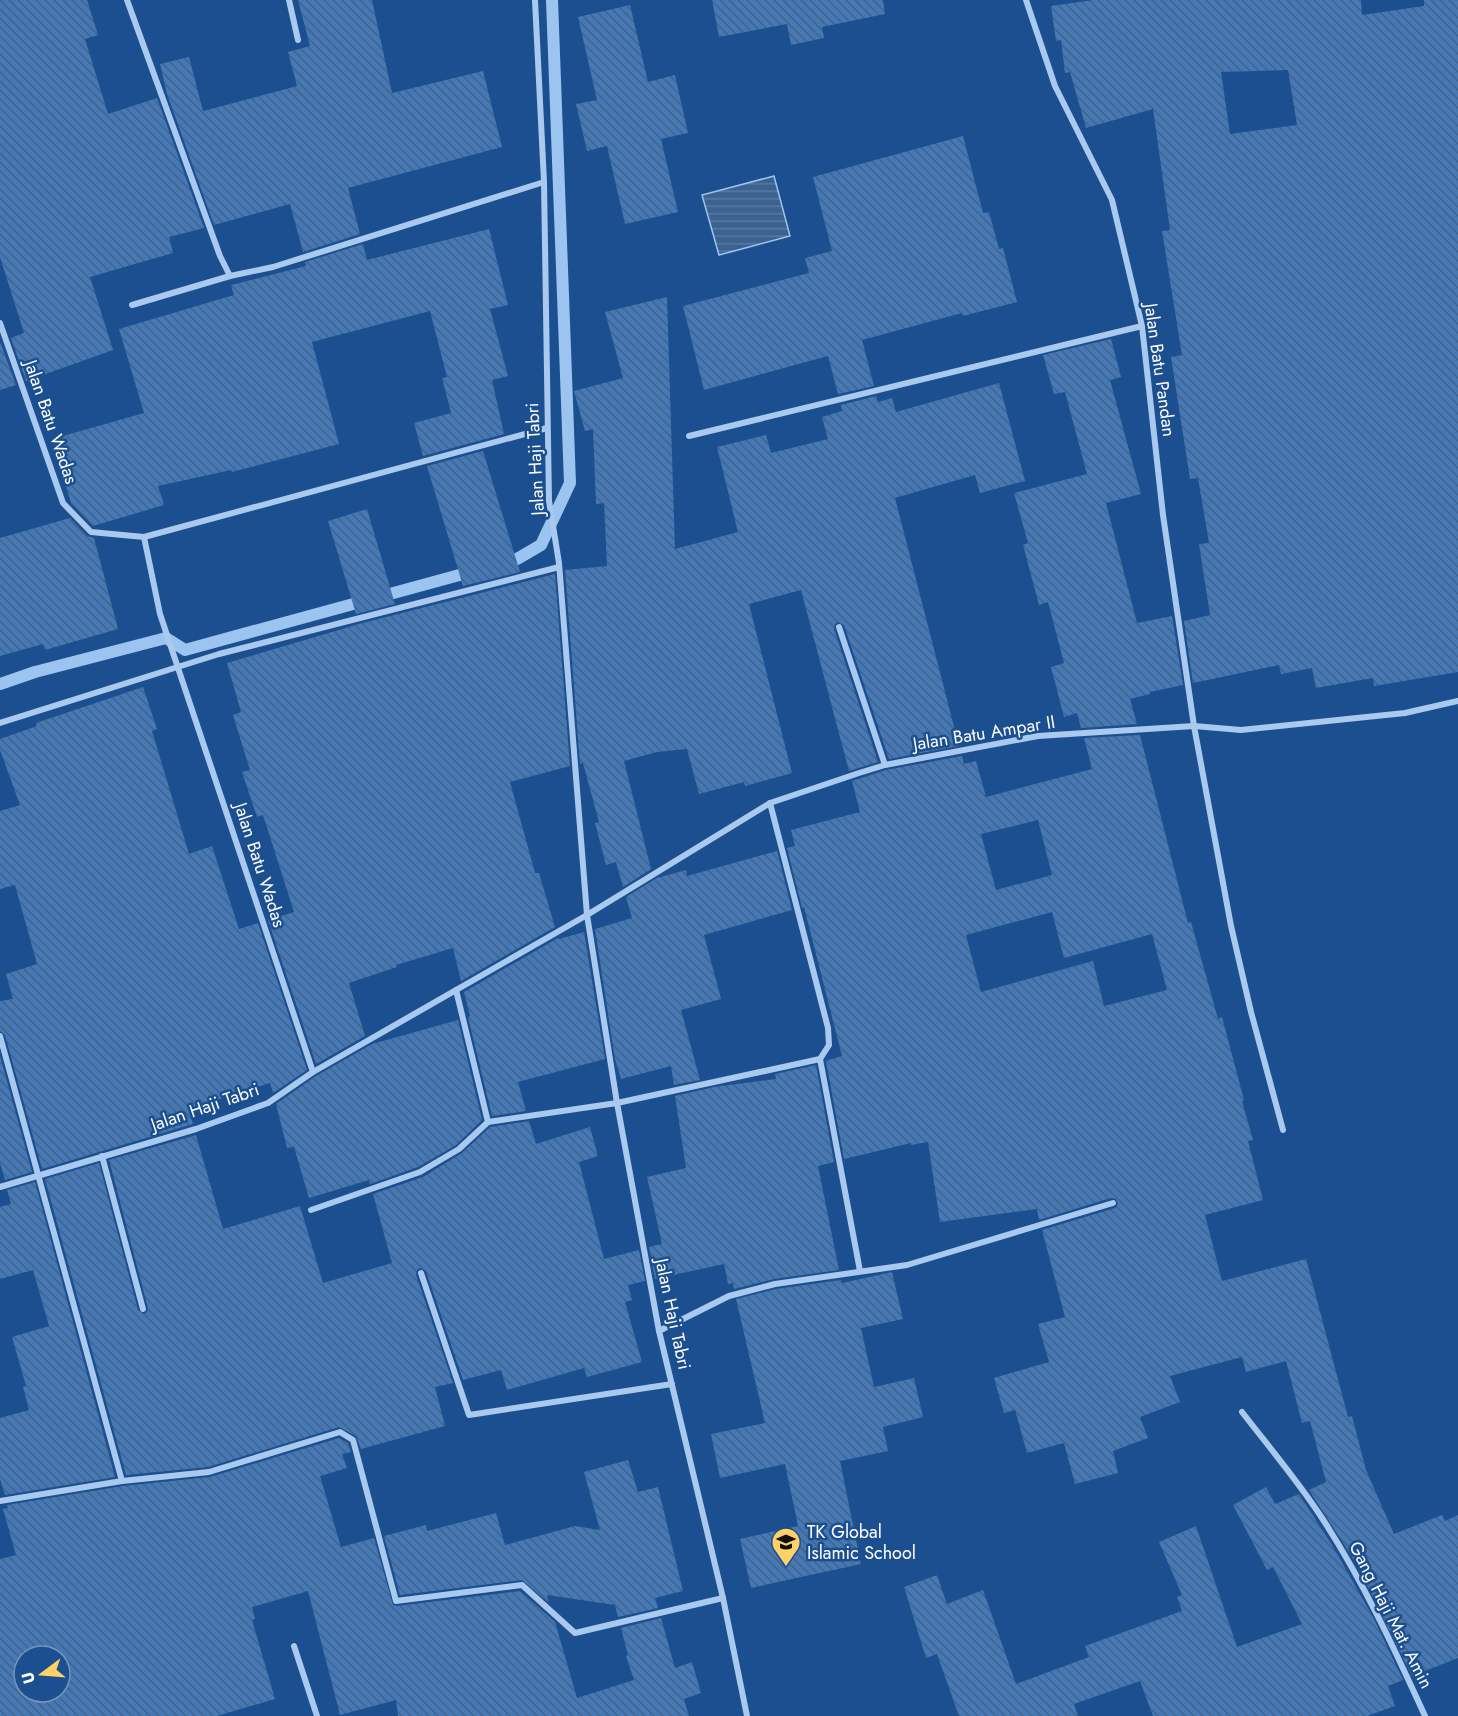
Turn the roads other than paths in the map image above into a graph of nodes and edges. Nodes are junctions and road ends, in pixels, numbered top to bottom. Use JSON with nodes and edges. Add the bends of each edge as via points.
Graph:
{"nodes":[{"id":1,"x":127,"y":0,"type":"edge"},
{"id":2,"x":288,"y":0,"type":"edge"},
{"id":3,"x":535,"y":0,"type":"edge"},
{"id":4,"x":1026,"y":0,"type":"edge"},
{"id":5,"x":298,"y":40,"type":"dead end"},
{"id":6,"x":544,"y":182,"type":"junction"},
{"id":7,"x":230,"y":276,"type":"junction"},
{"id":8,"x":132,"y":305,"type":"dead end"},
{"id":9,"x":0,"y":323,"type":"edge"},
{"id":10,"x":1142,"y":326,"type":"junction"},
{"id":11,"x":547,"y":428,"type":"junction"},
{"id":12,"x":688,"y":436,"type":"dead end"},
{"id":13,"x":144,"y":537,"type":"junction"},
{"id":14,"x":559,"y":565,"type":"junction"},
{"id":15,"x":839,"y":627,"type":"dead end"},
{"id":16,"x":178,"y":666,"type":"junction"},
{"id":17,"x":1458,"y":702,"type":"edge"},
{"id":18,"x":0,"y":723,"type":"edge"},
{"id":19,"x":1194,"y":726,"type":"junction"},
{"id":20,"x":885,"y":765,"type":"junction"},
{"id":21,"x":771,"y":803,"type":"junction"},
{"id":22,"x":587,"y":915,"type":"junction"},
{"id":23,"x":456,"y":990,"type":"junction"},
{"id":24,"x":0,"y":1036,"type":"edge"},
{"id":25,"x":820,"y":1059,"type":"junction"},
{"id":26,"x":313,"y":1072,"type":"junction"},
{"id":27,"x":617,"y":1102,"type":"junction"},
{"id":28,"x":488,"y":1122,"type":"junction"},
{"id":29,"x":1283,"y":1130,"type":"dead end"},
{"id":30,"x":102,"y":1156,"type":"junction"},
{"id":31,"x":39,"y":1174,"type":"junction"},
{"id":32,"x":0,"y":1187,"type":"edge"},
{"id":33,"x":1113,"y":1203,"type":"dead end"},
{"id":34,"x":311,"y":1210,"type":"dead end"},
{"id":35,"x":860,"y":1271,"type":"junction"},
{"id":36,"x":421,"y":1273,"type":"dead end"},
{"id":37,"x":142,"y":1309,"type":"dead end"},
{"id":38,"x":659,"y":1331,"type":"junction"},
{"id":39,"x":672,"y":1384,"type":"junction"},
{"id":40,"x":1242,"y":1412,"type":"dead end"},
{"id":41,"x":122,"y":1481,"type":"junction"},
{"id":42,"x":0,"y":1501,"type":"edge"},
{"id":43,"x":723,"y":1598,"type":"junction"},
{"id":44,"x":294,"y":1646,"type":"dead end"},
{"id":45,"x":317,"y":1716,"type":"edge"},
{"id":46,"x":747,"y":1716,"type":"edge"},
{"id":47,"x":1425,"y":1716,"type":"edge"}],
"edges":[{"from":1,"to":7,"type":"street"},
{"from":2,"to":5,"type":"street"},
{"from":3,"to":6,"type":"street","name":"Jalan Haji Tabri"},
{"from":4,"to":10,"type":"street","name":"Jalan Batu Pandan","via":[[1055,86],[1112,200]]},
{"from":6,"to":7,"type":"street","via":[[273,267]]},
{"from":6,"to":11,"type":"street","name":"Jalan Haji Tabri"},
{"from":7,"to":8,"type":"street"},
{"from":9,"to":13,"type":"street","name":"Jalan Batu Wadas","via":[[63,503],[91,532]]},
{"from":10,"to":12,"type":"street"},
{"from":10,"to":19,"type":"street","name":"Jalan Batu Pandan","via":[[1163,515]]},
{"from":11,"to":13,"type":"street"},
{"from":11,"to":14,"type":"street","name":"Jalan Haji Tabri","via":[[549,501]]},
{"from":13,"to":16,"type":"street","via":[[160,614]]},
{"from":14,"to":16,"type":"street"},
{"from":14,"to":22,"type":"street","name":"Jalan Haji Tabri"},
{"from":15,"to":20,"type":"street"},
{"from":16,"to":18,"type":"street"},
{"from":16,"to":26,"type":"street","name":"Jalan Batu Wadas"},
{"from":17,"to":19,"type":"street","name":"Jalan Batu Ampar II","via":[[1404,713],[1241,730]]},
{"from":19,"to":20,"type":"street","name":"Jalan Batu Ampar II","via":[[1038,736]]},
{"from":19,"to":29,"type":"street","name":"Jalan Batu Pandan","via":[[1231,926]]},
{"from":20,"to":21,"type":"street","name":"Jalan Batu Ampar II"},
{"from":21,"to":22,"type":"street","name":"Jalan Batu Ampar II"},
{"from":21,"to":25,"type":"street","via":[[828,1028],[829,1045]]},
{"from":22,"to":23,"type":"street","name":"Jalan Haji Tabri"},
{"from":22,"to":27,"type":"street","name":"Jalan Haji Tabri"},
{"from":23,"to":26,"type":"street","name":"Jalan Haji Tabri"},
{"from":23,"to":28,"type":"street"},
{"from":24,"to":31,"type":"street"},
{"from":25,"to":27,"type":"street"},
{"from":25,"to":35,"type":"street"},
{"from":26,"to":30,"type":"street","name":"Jalan Haji Tabri","via":[[268,1103]]},
{"from":27,"to":28,"type":"street"},
{"from":27,"to":38,"type":"street","name":"Jalan Haji Tabri"},
{"from":28,"to":34,"type":"street","via":[[459,1149],[420,1172]]},
{"from":30,"to":31,"type":"street","name":"Jalan Haji Tabri"},
{"from":30,"to":37,"type":"street"},
{"from":31,"to":32,"type":"street","name":"Jalan Haji Tabri"},
{"from":31,"to":41,"type":"street"},
{"from":33,"to":35,"type":"street","via":[[907,1265]]},
{"from":35,"to":38,"type":"street","via":[[775,1284],[729,1296]]},
{"from":36,"to":39,"type":"street","via":[[469,1415]]},
{"from":38,"to":39,"type":"street","name":"Jalan Haji Tabri"},
{"from":39,"to":43,"type":"street","name":"Jalan Haji Tabri"},
{"from":40,"to":47,"type":"street","name":"Gang Haji Mat. Amin","via":[[1321,1516],[1362,1585]]},
{"from":41,"to":42,"type":"street"},
{"from":41,"to":43,"type":"street","via":[[209,1472],[340,1432],[353,1440],[396,1601],[522,1585],[575,1633]]},
{"from":43,"to":46,"type":"street","name":"Jalan Haji Tabri"},
{"from":44,"to":45,"type":"street"}]}
